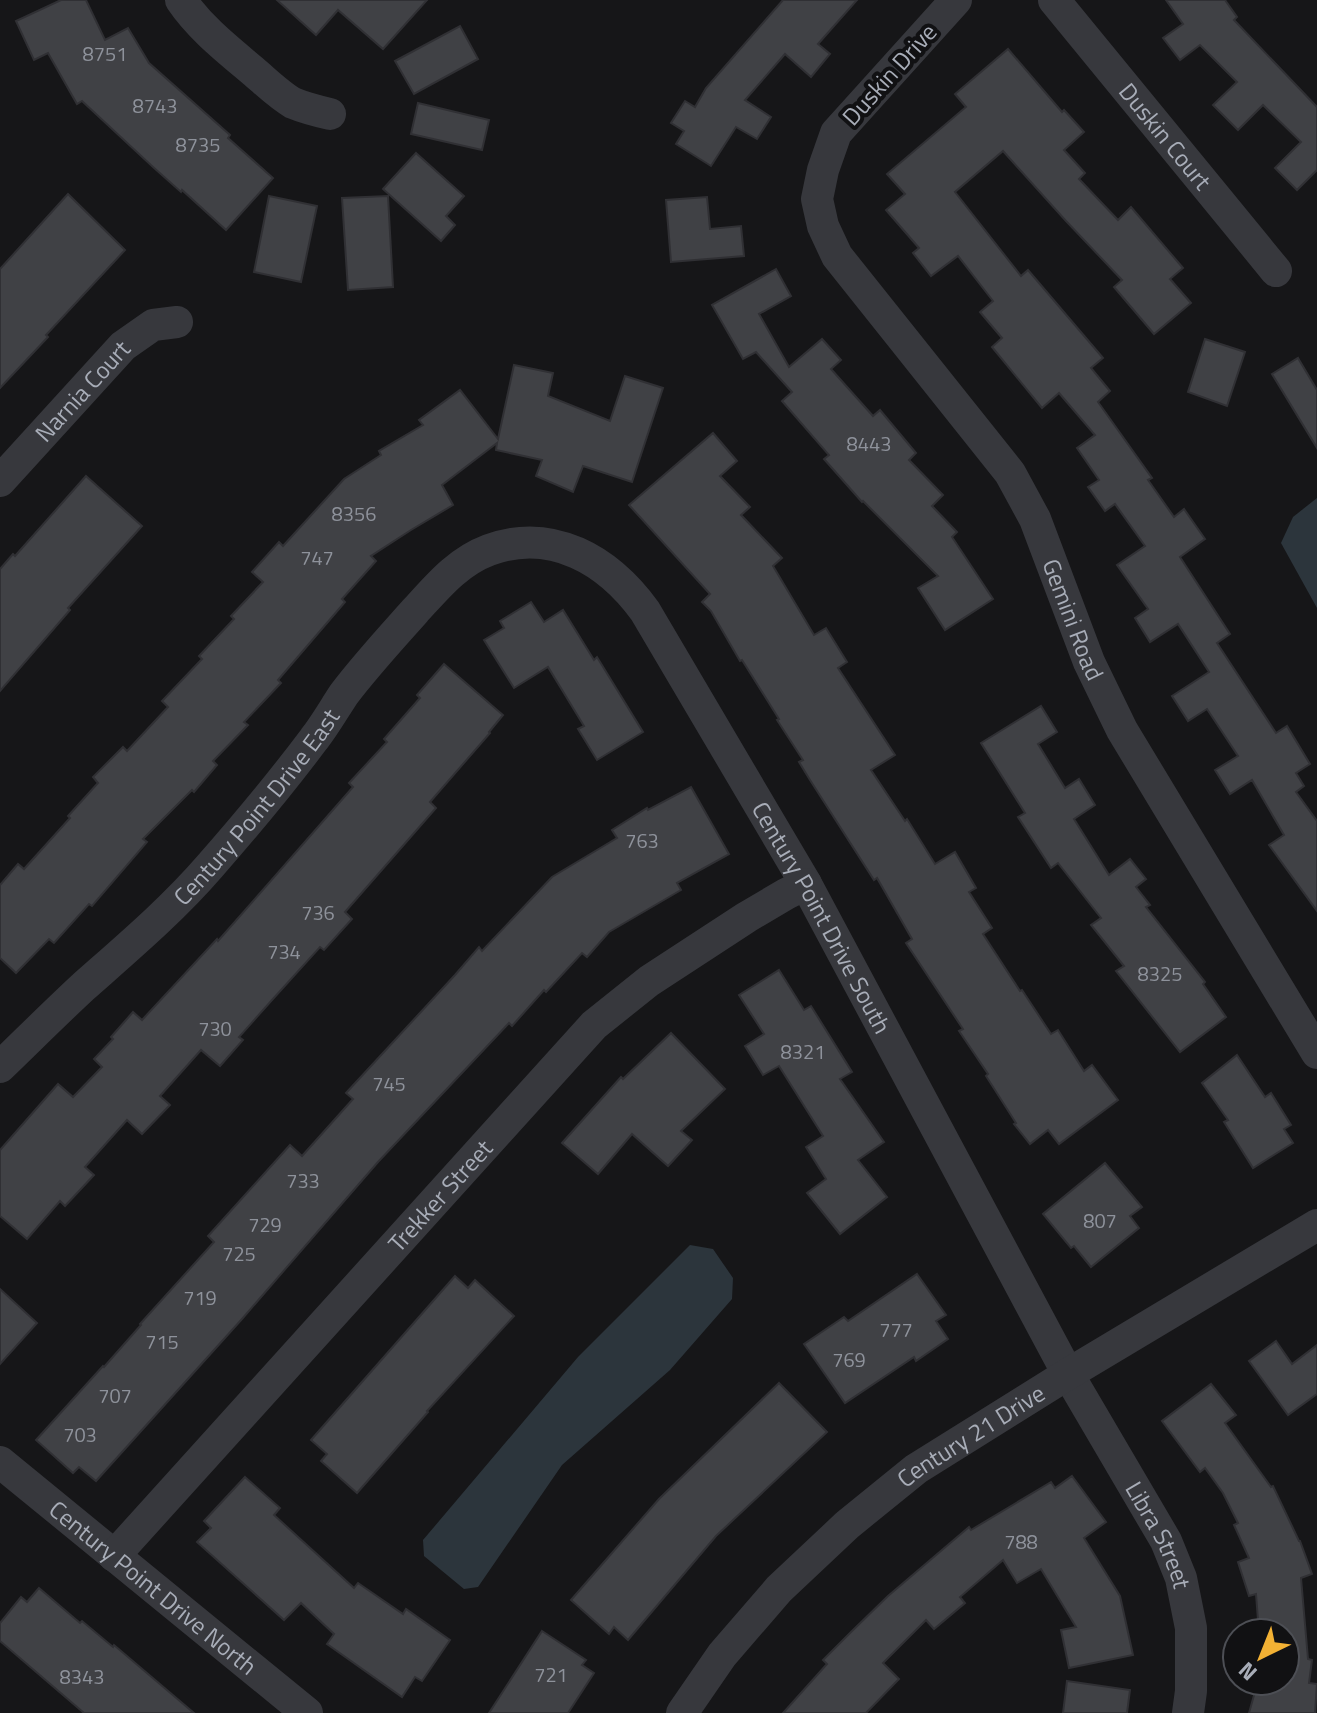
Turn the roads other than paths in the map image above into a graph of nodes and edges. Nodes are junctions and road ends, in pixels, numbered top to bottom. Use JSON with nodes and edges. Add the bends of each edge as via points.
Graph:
{"nodes":[{"id":1,"x":181,"y":0,"type":"edge"},
{"id":2,"x":956,"y":0,"type":"edge"},
{"id":3,"x":1054,"y":0,"type":"edge"},
{"id":4,"x":330,"y":114,"type":"dead end"},
{"id":5,"x":817,"y":199,"type":"joint"},
{"id":6,"x":1276,"y":271,"type":"dead end"},
{"id":7,"x":177,"y":322,"type":"dead end"},
{"id":8,"x":0,"y":481,"type":"edge"},
{"id":9,"x":506,"y":545,"type":"joint"},
{"id":10,"x":806,"y":884,"type":"junction"},
{"id":11,"x":1317,"y":1053,"type":"edge"},
{"id":12,"x":0,"y":1067,"type":"edge"},
{"id":13,"x":1317,"y":1225,"type":"edge"},
{"id":14,"x":1068,"y":1374,"type":"junction"},
{"id":15,"x":0,"y":1462,"type":"edge"},
{"id":16,"x":114,"y":1556,"type":"junction"},
{"id":17,"x":307,"y":1713,"type":"edge"},
{"id":18,"x":682,"y":1713,"type":"edge"},
{"id":19,"x":1188,"y":1713,"type":"edge"}],
"edges":[{"from":1,"to":4,"type":"street","via":[[192,17],[274,90]]},
{"from":2,"to":5,"type":"street","name":"Duskin Drive","via":[[836,133]]},
{"from":3,"to":6,"type":"street","name":"Duskin Court"},
{"from":5,"to":11,"type":"street","name":"Gemini Road","via":[[837,256],[1010,473],[1035,519],[1089,662],[1122,730]]},
{"from":7,"to":8,"type":"street","name":"Narnia Court","via":[[153,325],[123,346]]},
{"from":9,"to":10,"type":"street","name":"Century Point Drive South","via":[[542,542],[569,549],[596,561],[629,589]]},
{"from":9,"to":12,"type":"street","name":"Century Point Drive East","via":[[486,551],[441,583],[370,661],[209,867]]},
{"from":10,"to":14,"type":"street","name":"Century Point Drive South"},
{"from":10,"to":16,"type":"street","name":"Trekker Street","via":[[649,981],[594,1025]]},
{"from":13,"to":14,"type":"street","name":"Century 21 Drive"},
{"from":14,"to":18,"type":"street","name":"Century 21 Drive","via":[[916,1469],[847,1525],[779,1589],[722,1655]]},
{"from":14,"to":19,"type":"street","name":"Libra Street","via":[[1166,1541],[1181,1578],[1191,1628]]},
{"from":15,"to":16,"type":"street","name":"Century Point Drive North"},
{"from":16,"to":17,"type":"street","name":"Century Point Drive North"}]}
